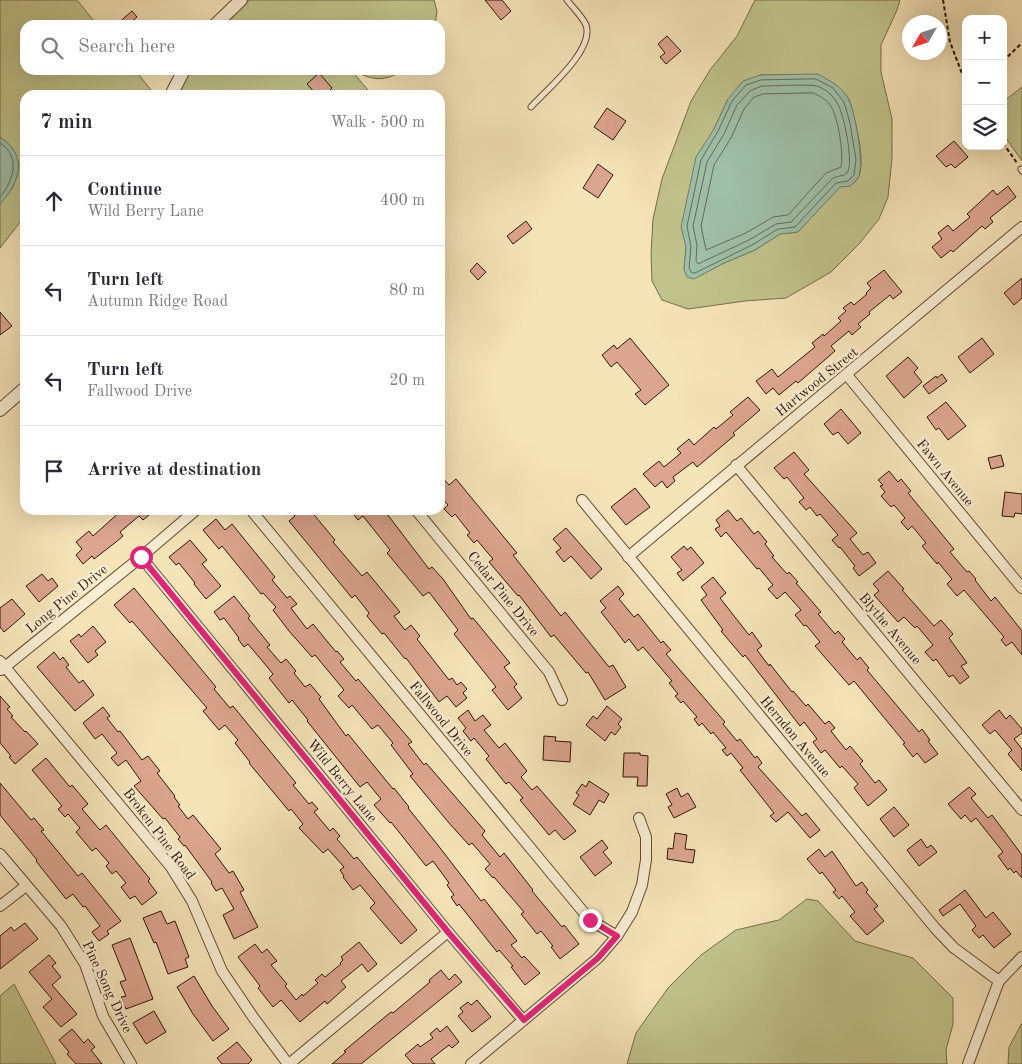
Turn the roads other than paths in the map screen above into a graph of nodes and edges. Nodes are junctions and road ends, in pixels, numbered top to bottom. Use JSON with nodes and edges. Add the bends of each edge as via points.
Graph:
{"nodes":[{"id":1,"x":241,"y":0,"type":"edge"},
{"id":2,"x":567,"y":0,"type":"edge"},
{"id":3,"x":220,"y":20,"type":"edge"},
{"id":4,"x":181,"y":75,"type":"edge"},
{"id":5,"x":174,"y":90,"type":"edge"},
{"id":6,"x":531,"y":107,"type":"dead end"},
{"id":7,"x":1022,"y":227,"type":"edge"},
{"id":8,"x":847,"y":375,"type":"junction"},
{"id":9,"x":20,"y":392,"type":"edge"},
{"id":10,"x":0,"y":410,"type":"edge"},
{"id":11,"x":736,"y":466,"type":"junction"},
{"id":12,"x":582,"y":500,"type":"dead end"},
{"id":13,"x":190,"y":515,"type":"edge"},
{"id":14,"x":255,"y":515,"type":"edge"},
{"id":15,"x":420,"y":515,"type":"edge"},
{"id":16,"x":141,"y":557,"type":"junction"},
{"id":17,"x":628,"y":557,"type":"junction"},
{"id":18,"x":1022,"y":587,"type":"edge"},
{"id":19,"x":2,"y":666,"type":"edge"},
{"id":20,"x":562,"y":700,"type":"dead end"},
{"id":21,"x":1022,"y":810,"type":"edge"},
{"id":22,"x":639,"y":818,"type":"dead end"},
{"id":23,"x":0,"y":854,"type":"edge"},
{"id":24,"x":26,"y":886,"type":"junction"},
{"id":25,"x":0,"y":906,"type":"edge"},
{"id":26,"x":448,"y":932,"type":"junction"},
{"id":27,"x":617,"y":936,"type":"junction"},
{"id":28,"x":1022,"y":956,"type":"edge"},
{"id":29,"x":999,"y":981,"type":"junction"},
{"id":30,"x":524,"y":1020,"type":"junction"},
{"id":31,"x":131,"y":1064,"type":"edge"},
{"id":32,"x":289,"y":1064,"type":"edge"},
{"id":33,"x":471,"y":1064,"type":"edge"},
{"id":34,"x":968,"y":1064,"type":"edge"}],
"edges":[{"from":1,"to":3,"type":"street"},
{"from":2,"to":6,"type":"lane","via":[[586,24],[586,41],[579,56]]},
{"from":4,"to":5,"type":"street"},
{"from":7,"to":8,"type":"street","name":"Hartwood Street"},
{"from":8,"to":11,"type":"street","name":"Hartwood Street"},
{"from":8,"to":18,"type":"street","name":"Fawn Avenue"},
{"from":9,"to":10,"type":"street"},
{"from":11,"to":17,"type":"street","name":"Hartwood Street"},
{"from":11,"to":21,"type":"street","name":"Blythe Avenue"},
{"from":12,"to":17,"type":"street","name":"Herndon Avenue"},
{"from":13,"to":16,"type":"street","name":"Long Pine Drive"},
{"from":14,"to":27,"type":"street","name":"Fallwood Drive","via":[[590,920]]},
{"from":15,"to":20,"type":"street","name":"Cedar Pine Drive","via":[[550,672]]},
{"from":16,"to":19,"type":"street","name":"Long Pine Drive"},
{"from":16,"to":26,"type":"street","name":"Wild Berry Lane"},
{"from":17,"to":29,"type":"street","name":"Herndon Avenue","via":[[935,928],[954,948]]},
{"from":19,"to":32,"type":"street","name":"Broken Pine Road","via":[[171,867],[192,901],[222,971]]},
{"from":22,"to":27,"type":"street","via":[[646,837],[642,885],[632,912]]},
{"from":23,"to":24,"type":"street","name":"Pine Song Drive"},
{"from":24,"to":25,"type":"street"},
{"from":24,"to":31,"type":"street","name":"Pine Song Drive","via":[[61,926],[85,964],[103,1016]]},
{"from":26,"to":30,"type":"street","name":"Wild Berry Lane"},
{"from":26,"to":32,"type":"street"},
{"from":27,"to":30,"type":"street","via":[[598,958]]},
{"from":28,"to":29,"type":"street"},
{"from":29,"to":34,"type":"street"},
{"from":30,"to":33,"type":"street"}]}
